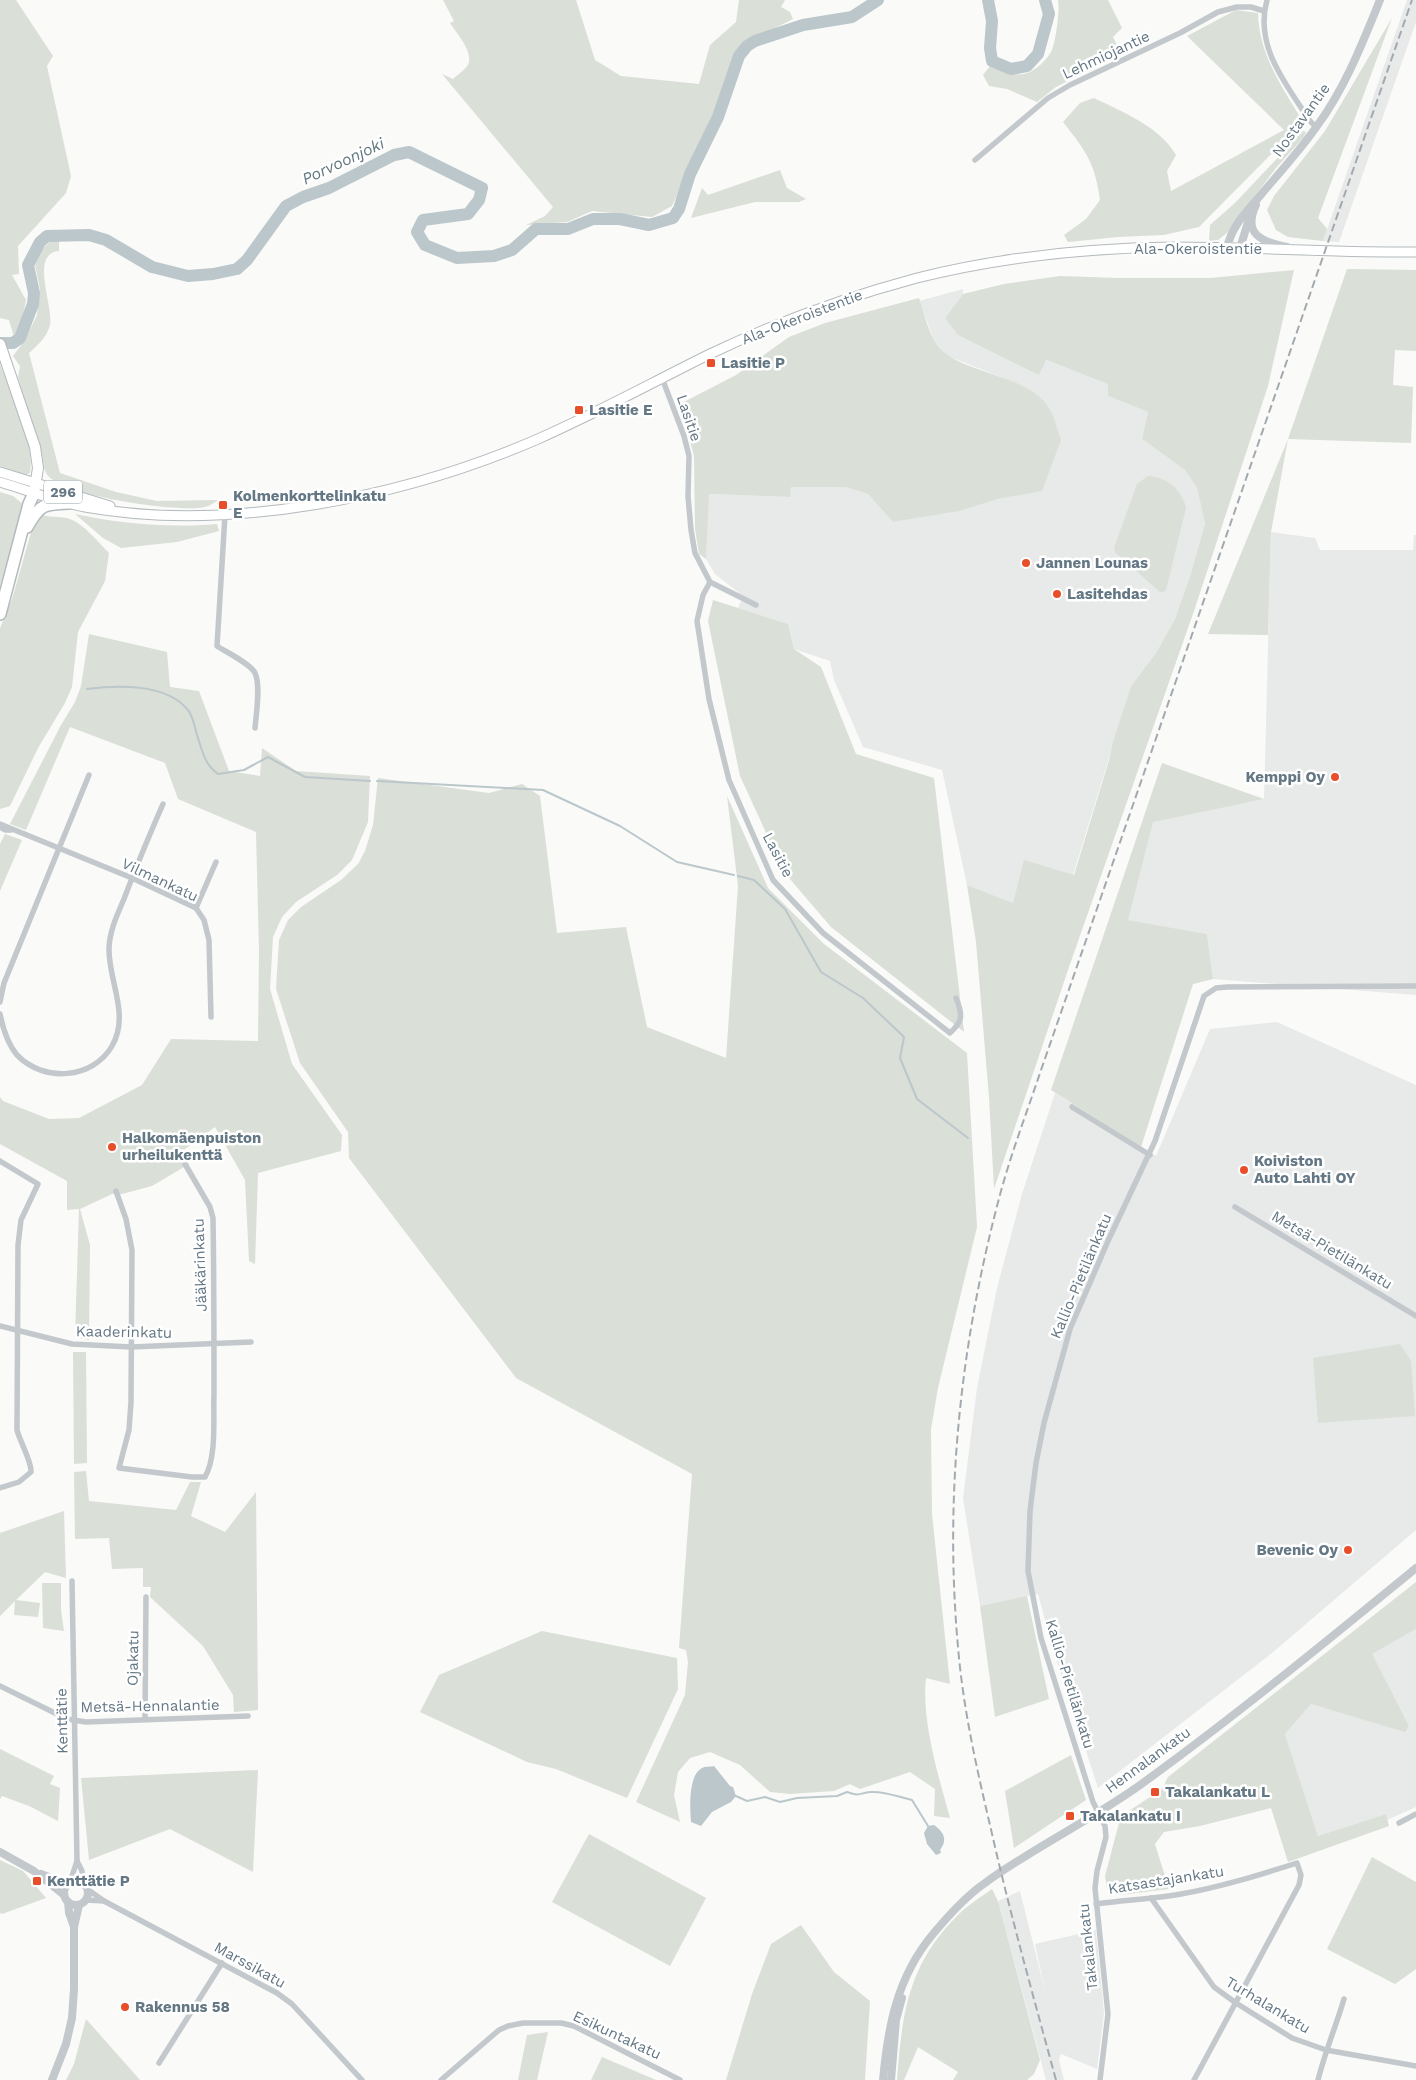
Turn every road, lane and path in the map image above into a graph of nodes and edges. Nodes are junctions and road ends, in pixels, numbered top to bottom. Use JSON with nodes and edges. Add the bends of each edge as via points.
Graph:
{"nodes":[{"id":1,"x":1267,"y":0,"type":"edge"},
{"id":2,"x":1380,"y":0,"type":"edge"},
{"id":3,"x":1264,"y":11,"type":"junction"},
{"id":4,"x":1316,"y":127,"type":"junction"},
{"id":5,"x":975,"y":160,"type":"dead end"},
{"id":6,"x":1260,"y":196,"type":"junction"},
{"id":7,"x":1250,"y":217,"type":"junction"},
{"id":8,"x":1227,"y":248,"type":"junction"},
{"id":9,"x":1240,"y":248,"type":"junction"},
{"id":10,"x":1297,"y":249,"type":"junction"},
{"id":11,"x":1416,"y":252,"type":"edge"},
{"id":12,"x":0,"y":344,"type":"edge"},
{"id":13,"x":662,"y":378,"type":"junction"},
{"id":14,"x":0,"y":472,"type":"edge"},
{"id":15,"x":0,"y":482,"type":"edge"},
{"id":16,"x":35,"y":488,"type":"junction"},
{"id":17,"x":69,"y":503,"type":"junction"},
{"id":18,"x":127,"y":512,"type":"junction"},
{"id":19,"x":225,"y":515,"type":"junction"},
{"id":20,"x":21,"y":540,"type":"junction"},
{"id":21,"x":710,"y":582,"type":"junction"},
{"id":22,"x":756,"y":605,"type":"dead end"},
{"id":23,"x":0,"y":614,"type":"edge"},
{"id":24,"x":255,"y":728,"type":"dead end"},
{"id":25,"x":90,"y":775,"type":"dead end"},
{"id":26,"x":163,"y":804,"type":"dead end"},
{"id":27,"x":0,"y":825,"type":"edge"},
{"id":28,"x":59,"y":849,"type":"junction"},
{"id":29,"x":216,"y":862,"type":"dead end"},
{"id":30,"x":132,"y":878,"type":"junction"},
{"id":31,"x":196,"y":908,"type":"junction"},
{"id":32,"x":1416,"y":986,"type":"edge"},
{"id":33,"x":956,"y":998,"type":"dead end"},
{"id":34,"x":0,"y":1002,"type":"edge"},
{"id":35,"x":0,"y":1014,"type":"edge"},
{"id":36,"x":211,"y":1017,"type":"dead end"},
{"id":37,"x":1072,"y":1107,"type":"dead end"},
{"id":38,"x":1150,"y":1155,"type":"junction"},
{"id":39,"x":0,"y":1161,"type":"edge"},
{"id":40,"x":185,"y":1164,"type":"dead end"},
{"id":41,"x":116,"y":1191,"type":"dead end"},
{"id":42,"x":1234,"y":1207,"type":"dead end"},
{"id":43,"x":1416,"y":1316,"type":"edge"},
{"id":44,"x":0,"y":1326,"type":"edge"},
{"id":45,"x":18,"y":1329,"type":"junction"},
{"id":46,"x":251,"y":1342,"type":"dead end"},
{"id":47,"x":214,"y":1344,"type":"junction"},
{"id":48,"x":132,"y":1347,"type":"junction"},
{"id":49,"x":0,"y":1488,"type":"edge"},
{"id":50,"x":1416,"y":1568,"type":"edge"},
{"id":51,"x":72,"y":1581,"type":"dead end"},
{"id":52,"x":146,"y":1597,"type":"dead end"},
{"id":53,"x":0,"y":1686,"type":"edge"},
{"id":54,"x":248,"y":1716,"type":"dead end"},
{"id":55,"x":145,"y":1719,"type":"junction"},
{"id":56,"x":75,"y":1720,"type":"junction"},
{"id":57,"x":1098,"y":1813,"type":"junction"},
{"id":58,"x":1416,"y":1814,"type":"edge"},
{"id":59,"x":1399,"y":1822,"type":"dead end"},
{"id":60,"x":0,"y":1852,"type":"edge"},
{"id":61,"x":77,"y":1861,"type":"junction"},
{"id":62,"x":34,"y":1871,"type":"junction"},
{"id":63,"x":69,"y":1883,"type":"junction"},
{"id":64,"x":85,"y":1886,"type":"junction"},
{"id":65,"x":1151,"y":1898,"type":"junction"},
{"id":66,"x":66,"y":1899,"type":"junction"},
{"id":67,"x":104,"y":1901,"type":"junction"},
{"id":68,"x":82,"y":1903,"type":"junction"},
{"id":69,"x":1096,"y":1904,"type":"junction"},
{"id":70,"x":74,"y":1927,"type":"junction"},
{"id":71,"x":222,"y":1963,"type":"junction"},
{"id":72,"x":906,"y":1978,"type":"junction"},
{"id":73,"x":1344,"y":1999,"type":"dead end"},
{"id":74,"x":1236,"y":2003,"type":"junction"},
{"id":75,"x":1326,"y":2050,"type":"junction"},
{"id":76,"x":159,"y":2063,"type":"dead end"},
{"id":77,"x":1416,"y":2066,"type":"edge"},
{"id":78,"x":52,"y":2080,"type":"edge"},
{"id":79,"x":362,"y":2080,"type":"edge"},
{"id":80,"x":440,"y":2080,"type":"edge"},
{"id":81,"x":680,"y":2080,"type":"edge"},
{"id":82,"x":883,"y":2080,"type":"edge"},
{"id":83,"x":891,"y":2080,"type":"edge"},
{"id":84,"x":1100,"y":2080,"type":"edge"},
{"id":85,"x":1194,"y":2080,"type":"edge"},
{"id":86,"x":1318,"y":2080,"type":"edge"}],
"edges":[{"from":1,"to":3,"type":"street"},
{"from":2,"to":4,"type":"street","name":"Nostavantie","via":[[1333,104]]},
{"from":3,"to":4,"type":"street","via":[[1264,31],[1275,67]]},
{"from":3,"to":5,"type":"street","name":"Lehmiojantie","via":[[1237,7],[1218,12],[1070,85],[1048,98]]},
{"from":4,"to":6,"type":"street","name":"Nostavantie"},
{"from":6,"to":7,"type":"street","name":"Nostavantie"},
{"from":6,"to":8,"type":"street","name":"Nostavantie","via":[[1230,235]]},
{"from":7,"to":9,"type":"street","name":"Nostavantie"},
{"from":7,"to":10,"type":"street","via":[[1253,231],[1262,239]]},
{"from":8,"to":9,"type":"main road","name":"Ala-Okeroistentie"},
{"from":8,"to":13,"type":"main road","name":"Ala-Okeroistentie","via":[[1082,251],[1006,260],[920,277],[805,313]]},
{"from":9,"to":10,"type":"main road","name":"Ala-Okeroistentie"},
{"from":10,"to":11,"type":"main road","name":"Ala-Okeroistentie"},
{"from":12,"to":16,"type":"highway","via":[[35,447],[38,468]]},
{"from":13,"to":19,"type":"main road","name":"Ala-Okeroistentie","via":[[537,440],[432,477],[320,503]]},
{"from":13,"to":21,"type":"street","name":"Lasitie","via":[[684,436],[688,456],[688,496],[695,554]]},
{"from":14,"to":16,"type":"main road","name":"Ala-Okeroistentie","number":"296"},
{"from":15,"to":16,"type":"main road","name":"Ala-Okeroistentie","number":"296"},
{"from":16,"to":17,"type":"main road","name":"Ala-Okeroistentie","number":"296"},
{"from":16,"to":18,"type":"main road","name":"Ala-Okeroistentie","number":"296"},
{"from":16,"to":20,"type":"highway"},
{"from":17,"to":18,"type":"main road","name":"Ala-Okeroistentie","number":"296"},
{"from":17,"to":20,"type":"highway","via":[[41,507]]},
{"from":18,"to":19,"type":"main road","name":"Ala-Okeroistentie"},
{"from":19,"to":24,"type":"street","via":[[217,646],[256,674]]},
{"from":20,"to":23,"type":"highway"},
{"from":21,"to":22,"type":"street"},
{"from":21,"to":33,"type":"street","name":"Lasitie","via":[[703,594],[697,621],[710,699],[729,780],[773,880],[823,933],[950,1034],[959,1024],[961,1012]]},
{"from":25,"to":28,"type":"street"},
{"from":26,"to":30,"type":"street"},
{"from":27,"to":28,"type":"street","name":"Vilmankatu","via":[[5,830]]},
{"from":28,"to":30,"type":"street","name":"Vilmankatu"},
{"from":28,"to":34,"type":"street","via":[[4,983]]},
{"from":29,"to":31,"type":"street"},
{"from":30,"to":31,"type":"street","name":"Vilmankatu"},
{"from":30,"to":35,"type":"street","via":[[110,936],[110,966],[120,1029],[112,1047],[99,1061],[73,1073],[46,1073],[17,1055],[4,1034]]},
{"from":31,"to":36,"type":"street","name":"Vilmankatu","via":[[204,920],[209,940]]},
{"from":32,"to":38,"type":"street","name":"Kallio-Pietilänkatu","via":[[1227,987],[1208,992],[1200,1002]]},
{"from":37,"to":38,"type":"street"},
{"from":38,"to":57,"type":"street","name":"Kallio-Pietilänkatu","via":[[1070,1329],[1044,1423],[1030,1511],[1028,1571],[1041,1638]]},
{"from":39,"to":45,"type":"street","via":[[38,1184],[18,1231]]},
{"from":40,"to":47,"type":"street","name":"Jääkärinkatu","via":[[213,1218]]},
{"from":41,"to":48,"type":"street","via":[[132,1250]]},
{"from":42,"to":43,"type":"street","name":"Metsä-Pietilänkatu"},
{"from":44,"to":45,"type":"street","name":"Kaaderinkatu"},
{"from":45,"to":48,"type":"street","name":"Kaaderinkatu","via":[[72,1344]]},
{"from":45,"to":49,"type":"street","via":[[17,1430],[31,1467],[19,1482]]},
{"from":46,"to":47,"type":"street","name":"Kaaderinkatu"},
{"from":47,"to":48,"type":"street","name":"Kaaderinkatu"},
{"from":47,"to":48,"type":"street","name":"Jääkärinkatu","via":[[210,1469],[205,1476],[192,1477],[119,1468],[129,1430]]},
{"from":50,"to":57,"type":"street","name":"Hennalankatu","via":[[1148,1780]]},
{"from":51,"to":56,"type":"street","name":"Kenttätie"},
{"from":52,"to":55,"type":"street","name":"Ojakatu"},
{"from":53,"to":56,"type":"street","name":"Metsä-Hennalantie"},
{"from":54,"to":55,"type":"street","name":"Metsä-Hennalantie"},
{"from":55,"to":56,"type":"street","name":"Metsä-Hennalantie"},
{"from":56,"to":61,"type":"street","name":"Kenttätie"},
{"from":57,"to":69,"type":"street","name":"Takalankatu","via":[[1106,1837],[1097,1871]]},
{"from":57,"to":72,"type":"street","name":"Hennalankatu","via":[[984,1883],[932,1935]]},
{"from":58,"to":59,"type":"street"},
{"from":60,"to":62,"type":"street"},
{"from":61,"to":63,"type":"street"},
{"from":61,"to":64,"type":"street"},
{"from":62,"to":63,"type":"street"},
{"from":62,"to":66,"type":"street"},
{"from":63,"to":64,"type":"street"},
{"from":63,"to":66,"type":"street"},
{"from":64,"to":67,"type":"street","name":"Marssikatu"},
{"from":64,"to":68,"type":"street"},
{"from":65,"to":69,"type":"street","name":"Katsastajankatu"},
{"from":65,"to":74,"type":"street","name":"Turhalankatu","via":[[1214,1987]]},
{"from":65,"to":74,"type":"street","name":"Katsastajankatu","via":[[1236,1882],[1298,1863],[1299,1885]]},
{"from":66,"to":68,"type":"street"},
{"from":66,"to":70,"type":"street"},
{"from":67,"to":68,"type":"street"},
{"from":67,"to":71,"type":"street","name":"Marssikatu"},
{"from":68,"to":70,"type":"street"},
{"from":69,"to":84,"type":"street","name":"Takalankatu","via":[[1108,2014]]},
{"from":70,"to":78,"type":"street","via":[[72,2018]]},
{"from":71,"to":76,"type":"street"},
{"from":71,"to":79,"type":"street","name":"Marssikatu","via":[[292,2004]]},
{"from":72,"to":82,"type":"street","name":"Hennalankatu","via":[[896,1999],[887,2037]]},
{"from":72,"to":83,"type":"street","name":"Hennalankatu","via":[[896,2020]]},
{"from":73,"to":75,"type":"street","via":[[1334,2035]]},
{"from":74,"to":75,"type":"street","name":"Turhalankatu","via":[[1292,2038]]},
{"from":74,"to":85,"type":"street"},
{"from":75,"to":77,"type":"street","name":"Turhalankatu"},
{"from":75,"to":86,"type":"street"},
{"from":80,"to":81,"type":"street","name":"Esikuntakatu","via":[[499,2030],[523,2023],[574,2026]]}]}
